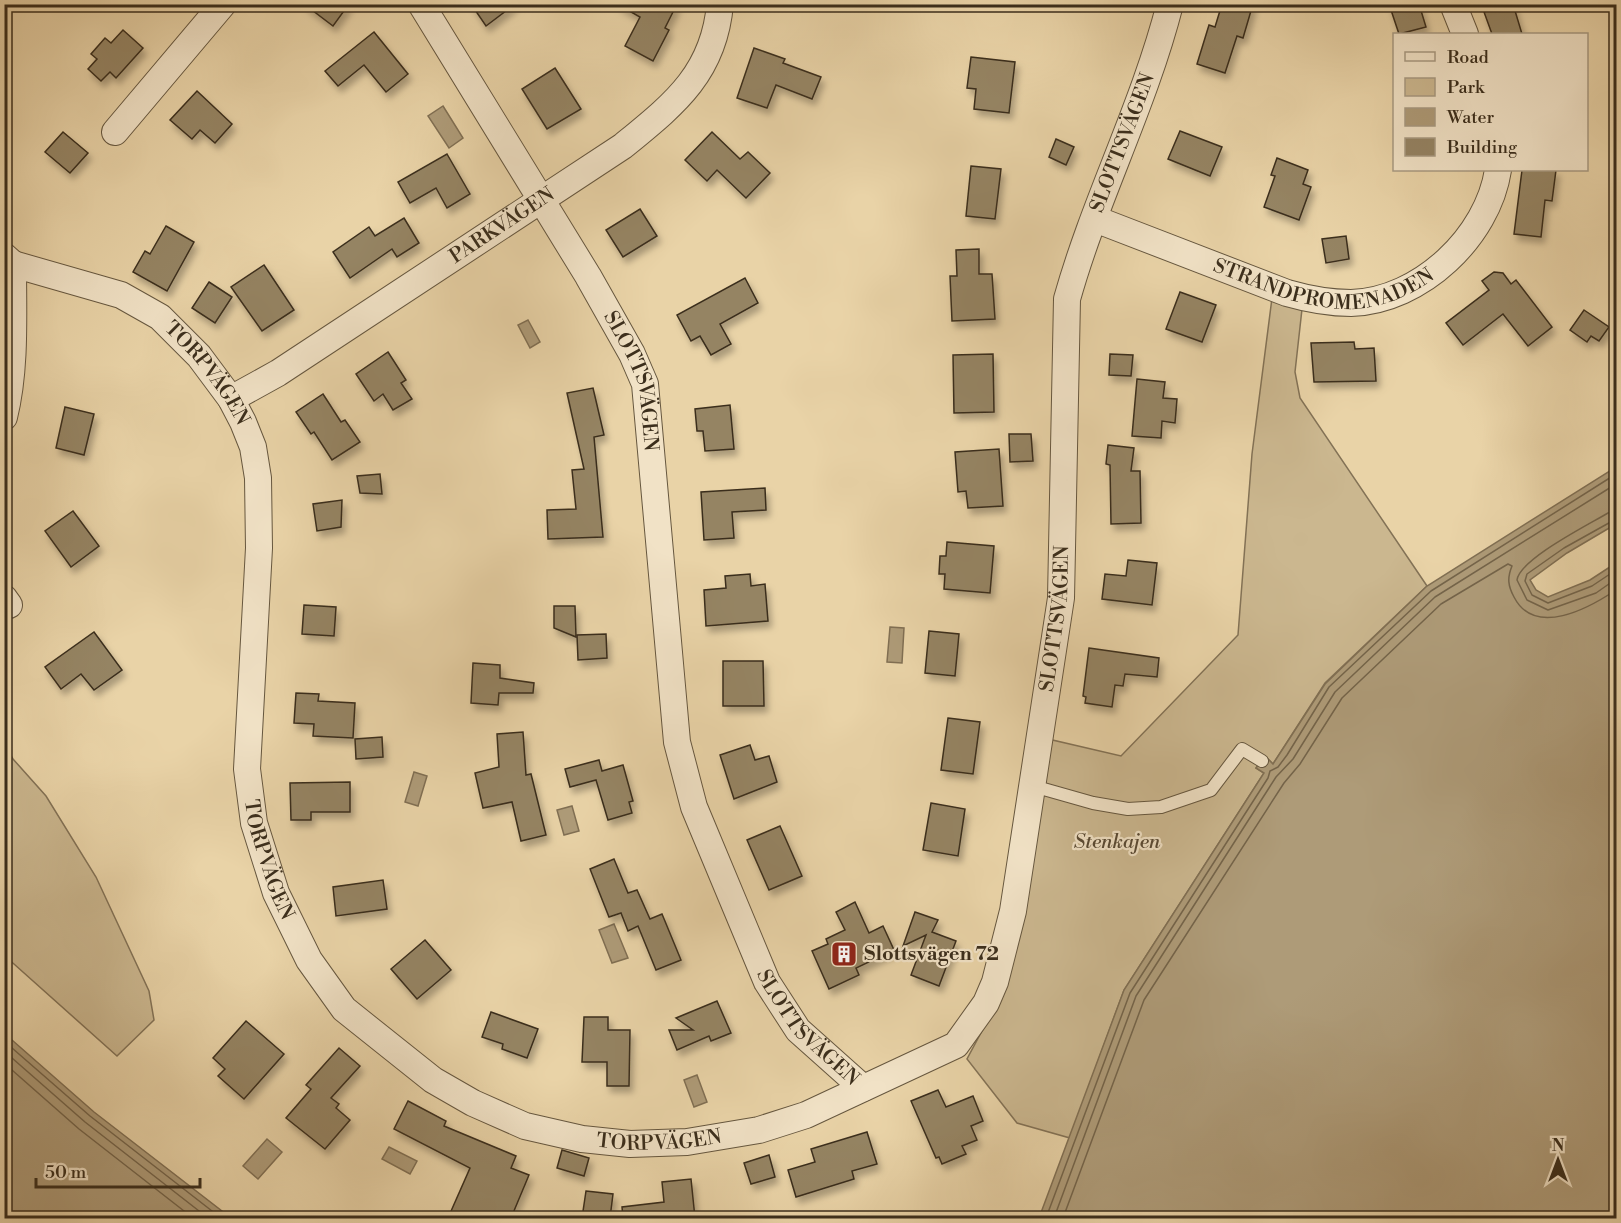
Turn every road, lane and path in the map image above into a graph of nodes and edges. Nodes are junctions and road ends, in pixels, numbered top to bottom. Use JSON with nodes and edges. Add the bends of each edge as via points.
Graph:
{"nodes":[{"id":1,"x":223,"y":4,"type":"edge"},
{"id":2,"x":422,"y":4,"type":"edge"},
{"id":3,"x":720,"y":4,"type":"edge"},
{"id":4,"x":1170,"y":4,"type":"edge"},
{"id":5,"x":1453,"y":4,"type":"edge"},
{"id":6,"x":1465,"y":33,"type":"edge"},
{"id":7,"x":115,"y":132,"type":"dead end"},
{"id":8,"x":1498,"y":171,"type":"edge"},
{"id":9,"x":543,"y":200,"type":"junction"},
{"id":10,"x":1095,"y":219,"type":"junction"},
{"id":11,"x":9,"y":260,"type":"edge"},
{"id":12,"x":231,"y":399,"type":"junction"},
{"id":13,"x":4,"y":417,"type":"edge"},
{"id":14,"x":1262,"y":761,"type":"dead end"},
{"id":15,"x":1033,"y":786,"type":"junction"},
{"id":16,"x":863,"y":1088,"type":"junction"}],
"edges":[{"from":1,"to":7,"type":"street"},
{"from":2,"to":9,"type":"street","name":"SLOTTSVÄGEN"},
{"from":3,"to":9,"type":"street","name":"PARKVÄGEN","via":[[709,56],[692,82],[661,115],[623,146]]},
{"from":4,"to":10,"type":"street","name":"SLOTTSVÄGEN"},
{"from":5,"to":6,"type":"street"},
{"from":8,"to":10,"type":"street","name":"STRANDPROMENADEN","via":[[1492,200],[1475,230],[1452,255],[1421,279],[1372,300],[1351,303],[1316,301],[1287,293]]},
{"from":9,"to":12,"type":"street","name":"PARKVÄGEN","via":[[278,373]]},
{"from":9,"to":16,"type":"street","name":"SLOTTSVÄGEN","via":[[632,354],[645,384],[676,742],[694,807],[767,982],[798,1030]]},
{"from":10,"to":15,"type":"street","name":"SLOTTSVÄGEN","via":[[1067,299],[1061,598]]},
{"from":11,"to":12,"type":"street","name":"TORPVÄGEN","via":[[121,295],[151,312],[187,342]]},
{"from":11,"to":13,"type":"street","via":[[10,370]]},
{"from":12,"to":16,"type":"street","name":"TORPVÄGEN","via":[[252,447],[258,478],[259,548],[248,769],[254,823],[276,892],[309,960],[344,1009],[433,1080],[473,1103],[525,1126],[582,1140],[630,1144],[687,1142],[750,1132],[806,1115]]},
{"from":14,"to":15,"type":"lane","via":[[1242,748],[1210,790],[1161,807],[1116,807]]},
{"from":15,"to":16,"type":"street","name":"SLOTTSVÄGEN","via":[[1013,911],[996,982],[986,1003],[956,1045]]}]}
